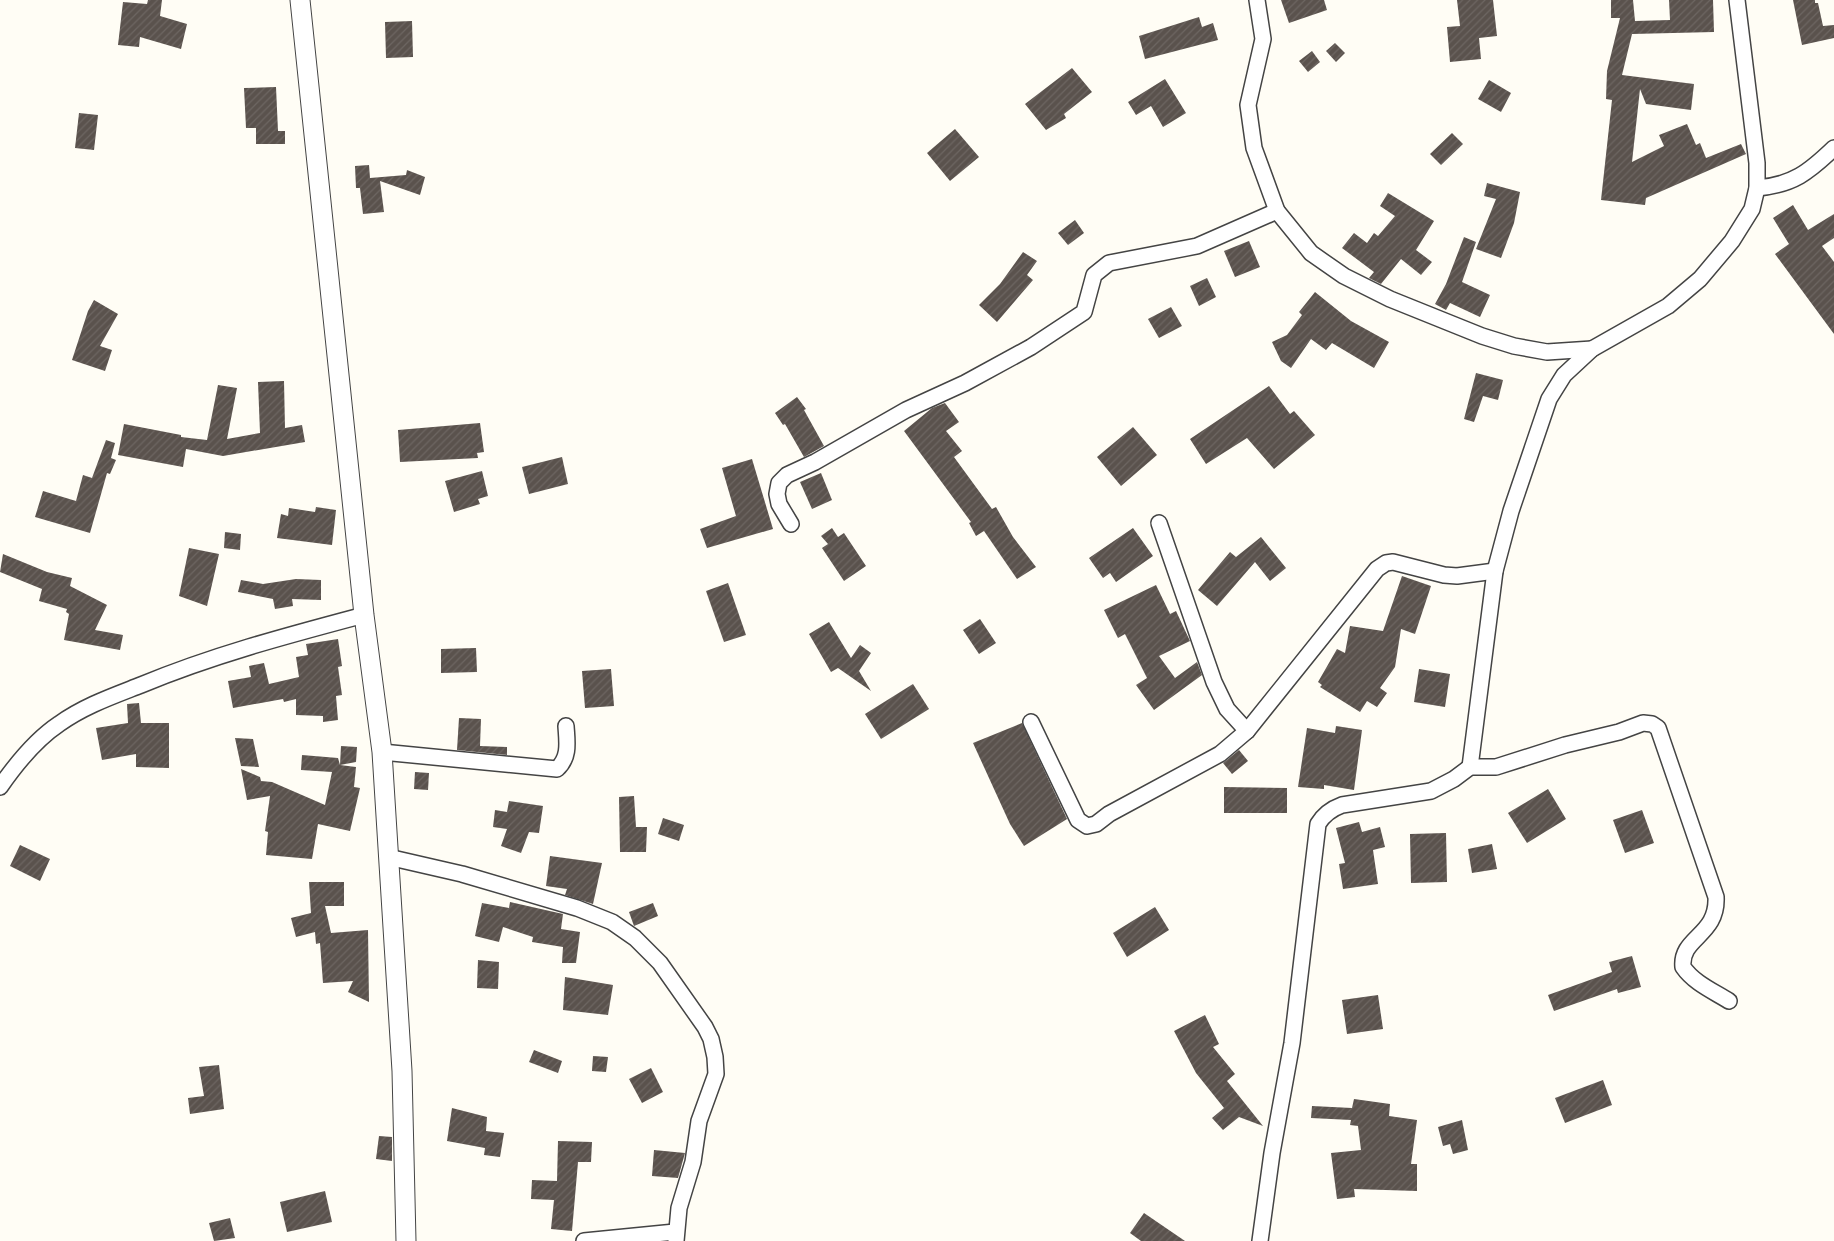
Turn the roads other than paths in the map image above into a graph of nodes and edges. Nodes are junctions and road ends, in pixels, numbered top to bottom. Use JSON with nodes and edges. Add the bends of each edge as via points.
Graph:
{"nodes":[{"id":1,"x":300,"y":0,"type":"edge"},
{"id":2,"x":1256,"y":0,"type":"edge"},
{"id":3,"x":1737,"y":0,"type":"edge"},
{"id":4,"x":1834,"y":148,"type":"edge"},
{"id":5,"x":1758,"y":188,"type":"junction"},
{"id":6,"x":1277,"y":211,"type":"junction"},
{"id":7,"x":1592,"y":349,"type":"junction"},
{"id":8,"x":1159,"y":523,"type":"dead end"},
{"id":9,"x":791,"y":524,"type":"dead end"},
{"id":10,"x":1495,"y":571,"type":"junction"},
{"id":11,"x":364,"y":615,"type":"junction"},
{"id":12,"x":1031,"y":722,"type":"dead end"},
{"id":13,"x":566,"y":726,"type":"dead end"},
{"id":14,"x":1247,"y":731,"type":"junction"},
{"id":15,"x":382,"y":752,"type":"junction"},
{"id":16,"x":1470,"y":767,"type":"junction"},
{"id":17,"x":0,"y":787,"type":"edge"},
{"id":18,"x":388,"y":857,"type":"junction"},
{"id":19,"x":1729,"y":1000,"type":"dead end"},
{"id":20,"x":676,"y":1237,"type":"edge"},
{"id":21,"x":406,"y":1241,"type":"edge"},
{"id":22,"x":584,"y":1241,"type":"edge"},
{"id":23,"x":1260,"y":1241,"type":"edge"}],
"edges":[{"from":1,"to":11,"type":"street"},
{"from":2,"to":6,"type":"street","via":[[1263,39],[1248,105],[1254,148]]},
{"from":3,"to":5,"type":"street"},
{"from":4,"to":5,"type":"street","via":[[1806,174],[1777,186]]},
{"from":5,"to":7,"type":"street","via":[[1752,210],[1732,241],[1700,279],[1668,306]]},
{"from":6,"to":7,"type":"street","via":[[1311,253],[1344,276],[1390,299],[1514,346],[1547,352]]},
{"from":6,"to":9,"type":"street","via":[[1197,246],[1109,263],[1094,275],[1084,312],[1031,347],[787,475],[779,484],[777,494]]},
{"from":7,"to":10,"type":"street","via":[[1564,375],[1549,399],[1511,511]]},
{"from":8,"to":14,"type":"street","via":[[1214,682],[1227,709]]},
{"from":10,"to":14,"type":"street","via":[[1457,576],[1386,563],[1377,569]]},
{"from":10,"to":16,"type":"street"},
{"from":11,"to":15,"type":"street"},
{"from":11,"to":17,"type":"street","via":[[254,644],[190,665],[96,703],[58,724],[18,762]]},
{"from":12,"to":14,"type":"street","via":[[1078,820],[1087,826],[1096,824],[1220,754]]},
{"from":13,"to":15,"type":"street","via":[[567,751],[564,763],[557,769]]},
{"from":15,"to":18,"type":"street"},
{"from":16,"to":19,"type":"street","via":[[1496,767],[1643,723],[1656,726],[1716,897],[1714,919],[1684,954],[1683,967],[1705,987]]},
{"from":16,"to":23,"type":"street","via":[[1431,791],[1342,805],[1326,813],[1318,824],[1292,1043]]},
{"from":18,"to":20,"type":"street","via":[[462,874],[577,908],[612,922],[635,938],[660,963],[705,1027],[711,1039],[716,1074],[699,1121]]},
{"from":18,"to":21,"type":"street","via":[[402,1071]]},
{"from":20,"to":22,"type":"street"}]}
